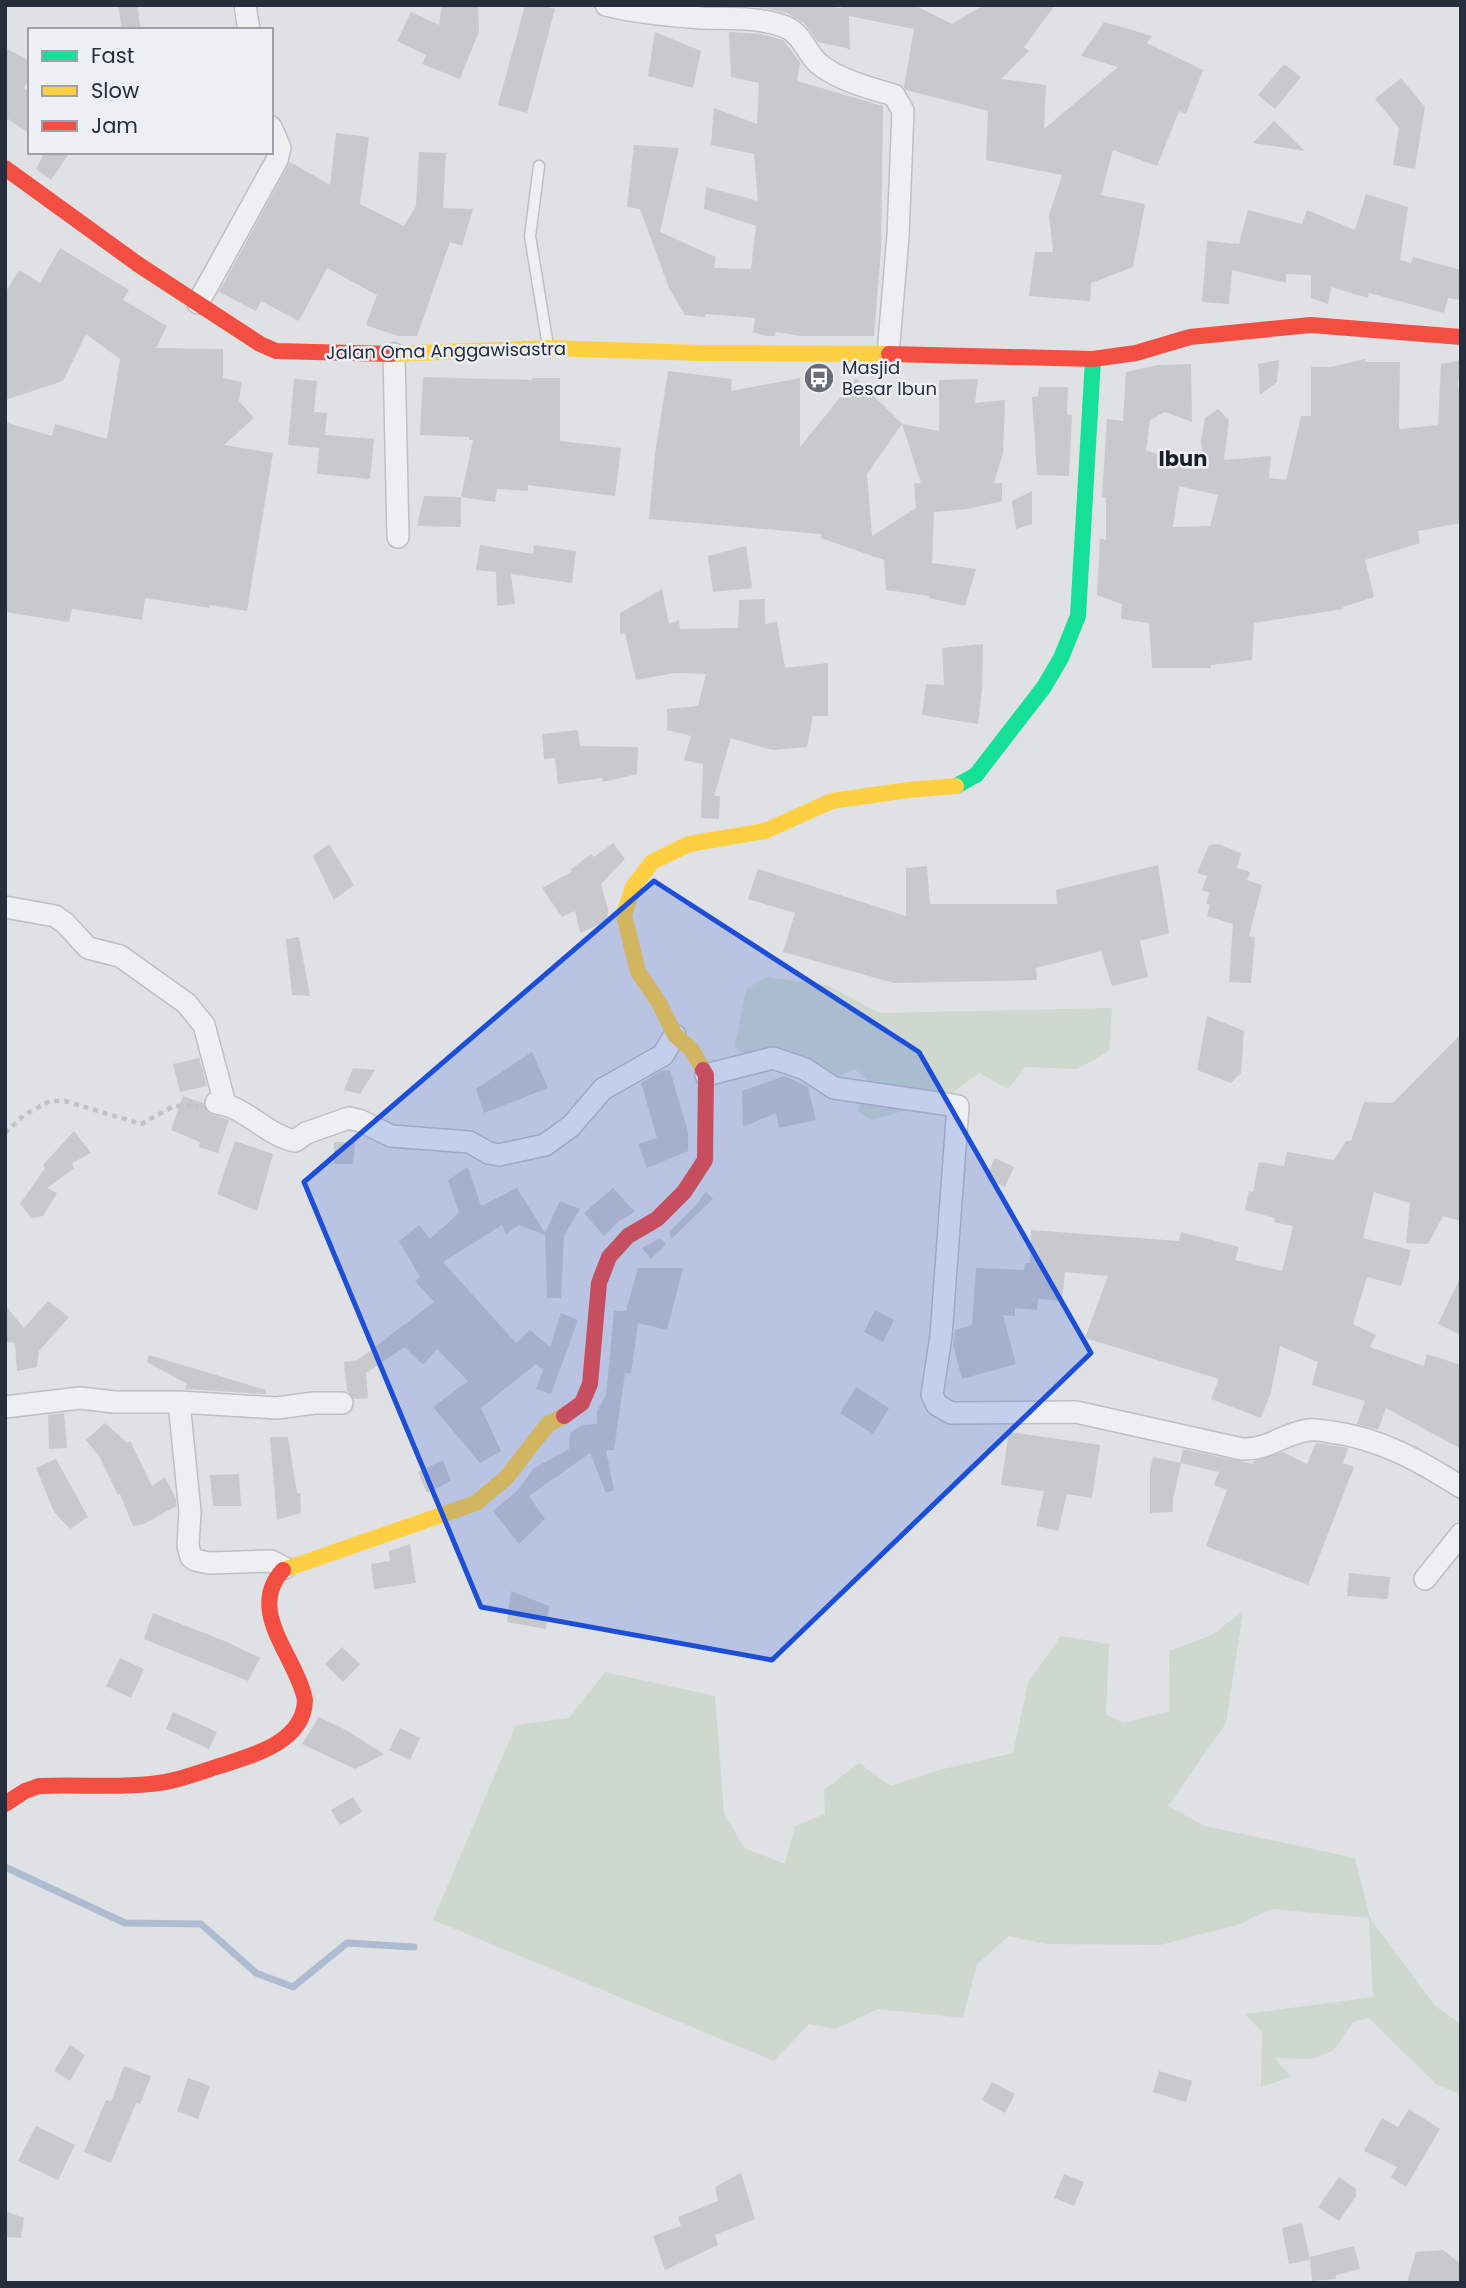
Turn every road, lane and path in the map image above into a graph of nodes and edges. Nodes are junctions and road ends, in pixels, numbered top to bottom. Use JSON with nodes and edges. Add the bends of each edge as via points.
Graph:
{"nodes":[{"id":1,"x":245,"y":5,"type":"edge"},
{"id":2,"x":606,"y":5,"type":"edge"},
{"id":3,"x":744,"y":12,"type":"edge"},
{"id":4,"x":249,"y":28,"type":"edge"},
{"id":5,"x":273,"y":132,"type":"edge"},
{"id":6,"x":539,"y":166,"type":"dead end"},
{"id":7,"x":5,"y":169,"type":"edge"},
{"id":8,"x":198,"y":303,"type":"junction"},
{"id":9,"x":1461,"y":337,"type":"edge"},
{"id":10,"x":549,"y":348,"type":"junction"},
{"id":11,"x":394,"y":354,"type":"junction"},
{"id":12,"x":888,"y":354,"type":"junction"},
{"id":13,"x":1093,"y":359,"type":"junction"},
{"id":14,"x":398,"y":537,"type":"dead end"},
{"id":15,"x":5,"y":907,"type":"edge"},
{"id":16,"x":675,"y":1035,"type":"junction"},
{"id":17,"x":706,"y":1075,"type":"junction"},
{"id":18,"x":221,"y":1103,"type":"junction"},
{"id":19,"x":5,"y":1133,"type":"edge"},
{"id":20,"x":179,"y":1402,"type":"junction"},
{"id":21,"x":342,"y":1403,"type":"dead end"},
{"id":22,"x":5,"y":1407,"type":"edge"},
{"id":23,"x":1461,"y":1487,"type":"edge"},
{"id":24,"x":1461,"y":1534,"type":"edge"},
{"id":25,"x":285,"y":1568,"type":"junction"},
{"id":26,"x":1424,"y":1579,"type":"dead end"},
{"id":27,"x":9,"y":1802,"type":"edge"}],
"edges":[{"from":1,"to":4,"type":"street"},
{"from":2,"to":3,"type":"street"},
{"from":3,"to":12,"type":"street","via":[[792,30],[818,63],[894,95],[904,111]]},
{"from":5,"to":8,"type":"street","via":[[280,148],[277,160]]},
{"from":6,"to":10,"type":"lane","via":[[530,236]]},
{"from":7,"to":8,"type":"street","name":"Jalan Oma Anggawisastra"},
{"from":8,"to":11,"type":"street","name":"Jalan Oma Anggawisastra","via":[[276,351]]},
{"from":9,"to":13,"type":"street","name":"Jalan Oma Anggawisastra","via":[[1311,325],[1190,337]]},
{"from":10,"to":11,"type":"street","name":"Jalan Oma Anggawisastra"},
{"from":10,"to":12,"type":"street","name":"Jalan Oma Anggawisastra"},
{"from":11,"to":14,"type":"street"},
{"from":12,"to":13,"type":"street","name":"Jalan Oma Anggawisastra"},
{"from":13,"to":16,"type":"street","via":[[1078,616],[1044,687],[1001,745],[964,783],[832,801],[765,831],[688,844],[652,862],[633,887],[624,915],[638,972]]},
{"from":15,"to":18,"type":"street","via":[[55,916],[88,948],[120,956],[186,1003],[204,1025]]},
{"from":16,"to":17,"type":"street","via":[[692,1050]]},
{"from":16,"to":18,"type":"street","via":[[663,1055],[603,1089],[571,1126],[545,1145],[499,1155],[469,1142],[391,1136],[349,1118],[295,1141],[280,1138]]},
{"from":17,"to":23,"type":"street","via":[[773,1058],[805,1069],[834,1088],[958,1106],[941,1336],[932,1395],[937,1405],[951,1413],[1076,1412],[1257,1450],[1310,1430],[1342,1433],[1382,1443]]},
{"from":17,"to":25,"type":"street","via":[[705,1160],[684,1192],[609,1257],[599,1283],[590,1384],[582,1402],[548,1424],[506,1478],[476,1503]]},
{"from":18,"to":19,"type":"path","via":[[174,1105],[141,1124],[65,1101],[50,1101],[24,1115]]},
{"from":20,"to":21,"type":"street","via":[[277,1408]]},
{"from":20,"to":22,"type":"street","via":[[80,1398]]},
{"from":20,"to":25,"type":"street","via":[[191,1557],[209,1563],[271,1561]]},
{"from":24,"to":26,"type":"street"},
{"from":25,"to":27,"type":"street","via":[[275,1576],[269,1593],[271,1613],[279,1643],[304,1693],[305,1706],[277,1746],[187,1778],[39,1786]]}]}
